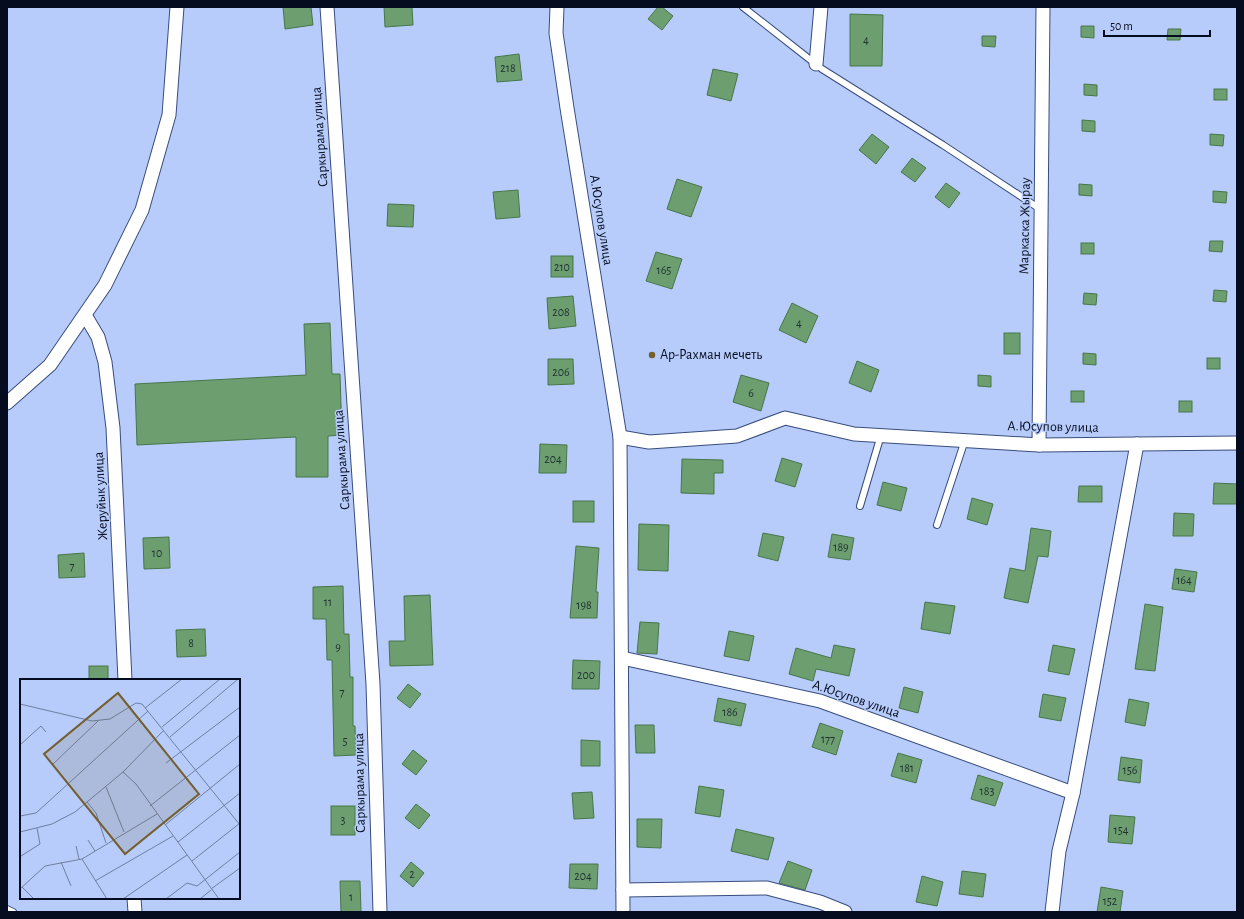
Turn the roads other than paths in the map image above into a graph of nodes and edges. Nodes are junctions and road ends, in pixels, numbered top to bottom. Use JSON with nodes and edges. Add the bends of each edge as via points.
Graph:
{"nodes":[{"id":1,"x":177,"y":7,"type":"edge"},
{"id":2,"x":328,"y":7,"type":"edge"},
{"id":3,"x":557,"y":7,"type":"edge"},
{"id":4,"x":743,"y":7,"type":"edge"},
{"id":5,"x":821,"y":7,"type":"edge"},
{"id":6,"x":1043,"y":7,"type":"edge"},
{"id":7,"x":816,"y":64,"type":"junction"},
{"id":8,"x":1042,"y":210,"type":"junction"},
{"id":9,"x":85,"y":314,"type":"junction"},
{"id":10,"x":7,"y":403,"type":"edge"},
{"id":11,"x":881,"y":435,"type":"junction"},
{"id":12,"x":620,"y":437,"type":"junction"},
{"id":13,"x":965,"y":440,"type":"junction"},
{"id":14,"x":1137,"y":444,"type":"junction"},
{"id":15,"x":1237,"y":444,"type":"edge"},
{"id":16,"x":1039,"y":445,"type":"junction"},
{"id":17,"x":860,"y":506,"type":"dead end"},
{"id":18,"x":937,"y":525,"type":"dead end"},
{"id":19,"x":622,"y":658,"type":"junction"},
{"id":20,"x":125,"y":679,"type":"edge"},
{"id":21,"x":1072,"y":793,"type":"junction"},
{"id":22,"x":623,"y":890,"type":"junction"},
{"id":23,"x":134,"y":899,"type":"edge"},
{"id":24,"x":7,"y":909,"type":"edge"},
{"id":25,"x":13,"y":912,"type":"edge"},
{"id":26,"x":135,"y":912,"type":"edge"},
{"id":27,"x":380,"y":912,"type":"edge"},
{"id":28,"x":623,"y":912,"type":"edge"},
{"id":29,"x":845,"y":912,"type":"edge"},
{"id":30,"x":1052,"y":912,"type":"edge"}],
"edges":[{"from":1,"to":9,"type":"street","via":[[169,115],[142,210],[105,285]]},
{"from":2,"to":27,"type":"street","name":"Саркырама улица","via":[[374,684]]},
{"from":3,"to":12,"type":"street","name":"А.Юсупов улица","via":[[556,33]]},
{"from":4,"to":7,"type":"lane"},
{"from":5,"to":7,"type":"street"},
{"from":6,"to":8,"type":"street","name":"Маркаска Жырау"},
{"from":7,"to":8,"type":"lane"},
{"from":8,"to":16,"type":"street","name":"Маркаска Жырау"},
{"from":9,"to":10,"type":"street","via":[[50,365]]},
{"from":9,"to":20,"type":"street","name":"Жеруйык улица","via":[[98,337],[105,362],[112,420]]},
{"from":11,"to":12,"type":"street","name":"А.Юсупов улица","via":[[854,434],[785,418],[736,436],[649,442]]},
{"from":11,"to":13,"type":"street","name":"А.Юсупов улица"},
{"from":11,"to":17,"type":"lane"},
{"from":12,"to":19,"type":"street","name":"А.Юсупов улица"},
{"from":13,"to":16,"type":"street","name":"А.Юсупов улица"},
{"from":13,"to":18,"type":"lane"},
{"from":14,"to":15,"type":"street","name":"А.Юсупов улица"},
{"from":14,"to":16,"type":"street","name":"А.Юсупов улица"},
{"from":14,"to":21,"type":"street"},
{"from":19,"to":21,"type":"street","name":"А.Юсупов улица","via":[[820,701]]},
{"from":19,"to":22,"type":"street","name":"А.Юсупов улица"},
{"from":21,"to":30,"type":"street","via":[[1059,851]]},
{"from":22,"to":28,"type":"street","name":"А.Юсупов улица"},
{"from":22,"to":29,"type":"street","via":[[767,888],[820,902]]},
{"from":23,"to":26,"type":"street"},
{"from":24,"to":25,"type":"lane"}]}
